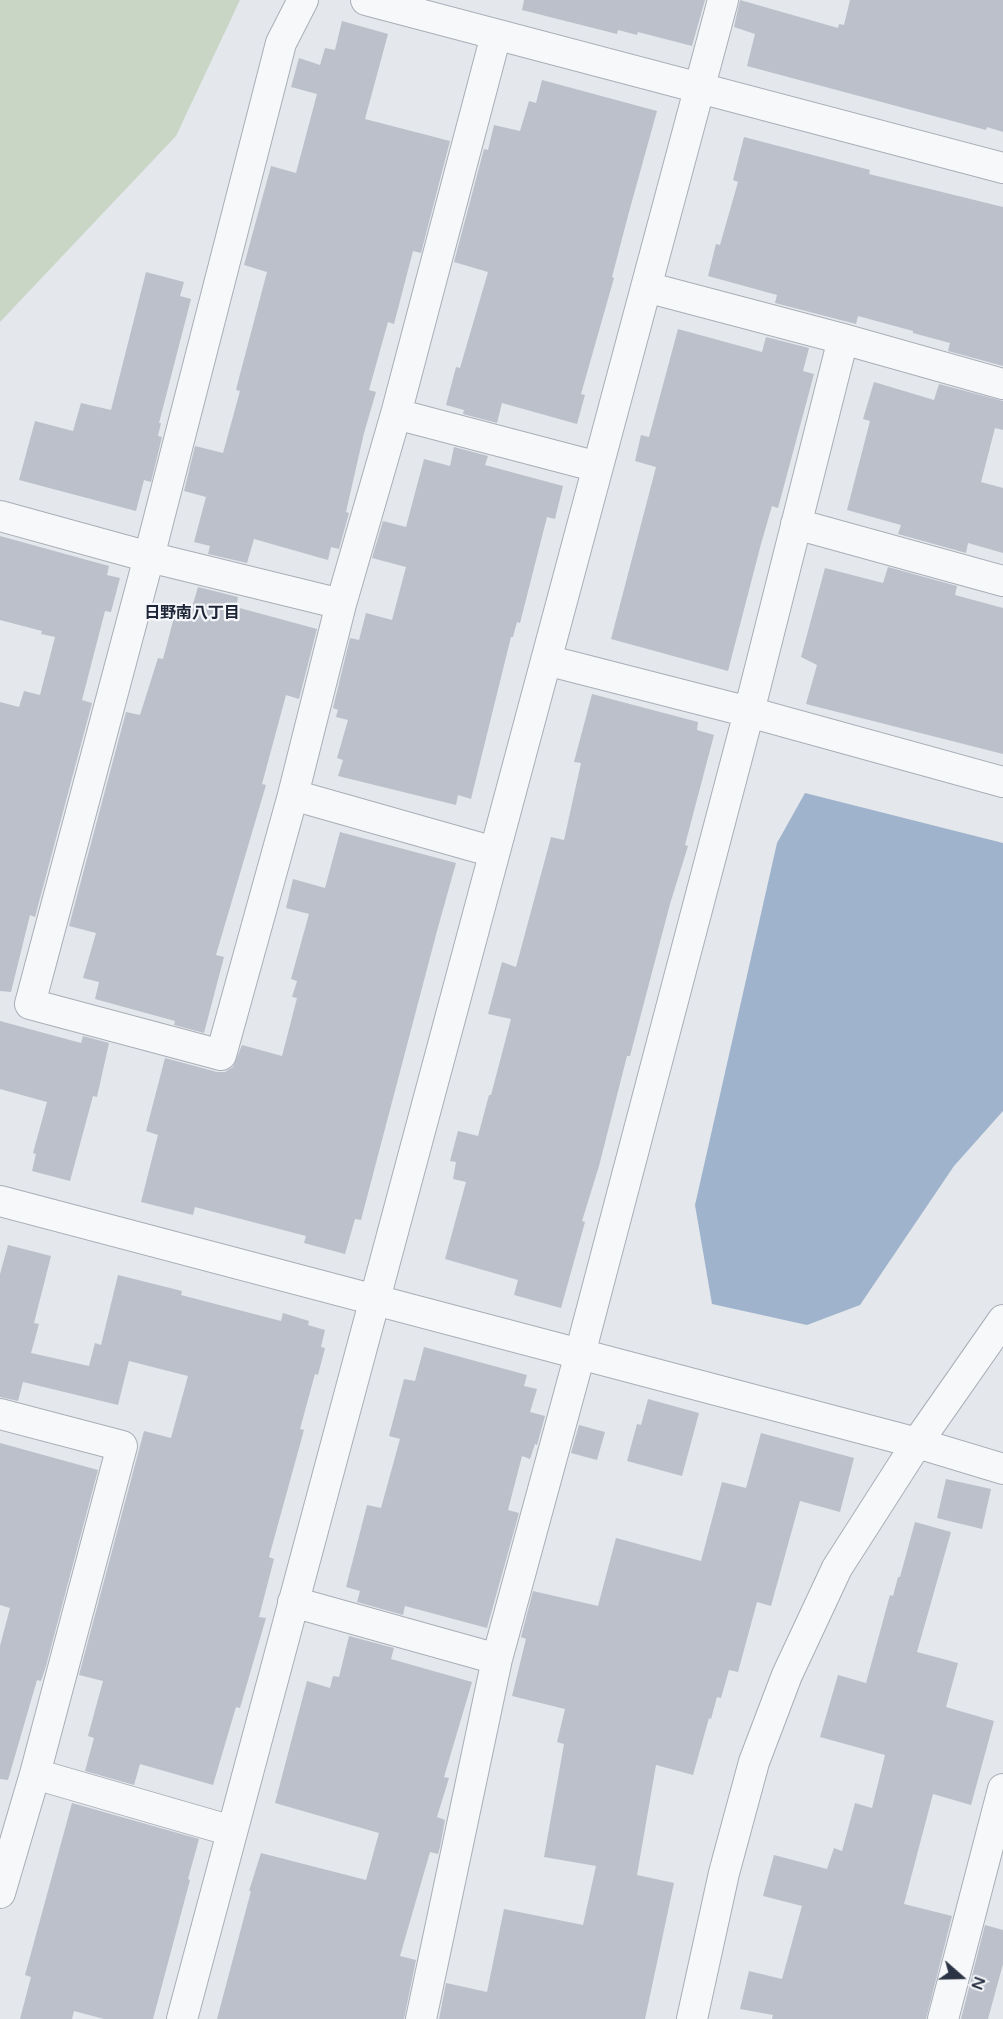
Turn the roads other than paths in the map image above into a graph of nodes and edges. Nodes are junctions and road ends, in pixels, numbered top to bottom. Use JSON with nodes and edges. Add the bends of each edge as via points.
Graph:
{"nodes":[{"id":1,"x":303,"y":0,"type":"edge"},
{"id":2,"x":366,"y":0,"type":"edge"},
{"id":3,"x":723,"y":0,"type":"edge"},
{"id":4,"x":496,"y":35,"type":"junction"},
{"id":5,"x":699,"y":88,"type":"junction"},
{"id":6,"x":1003,"y":168,"type":"edge"},
{"id":7,"x":646,"y":286,"type":"junction"},
{"id":8,"x":843,"y":339,"type":"junction"},
{"id":9,"x":1003,"y":384,"type":"edge"},
{"id":10,"x":396,"y":414,"type":"junction"},
{"id":11,"x":598,"y":467,"type":"junction"},
{"id":12,"x":0,"y":516,"type":"edge"},
{"id":13,"x":796,"y":524,"type":"junction"},
{"id":14,"x":149,"y":557,"type":"junction"},
{"id":15,"x":1003,"y":581,"type":"edge"},
{"id":16,"x":341,"y":604,"type":"junction"},
{"id":17,"x":546,"y":660,"type":"junction"},
{"id":18,"x":749,"y":712,"type":"junction"},
{"id":19,"x":1003,"y":782,"type":"edge"},
{"id":20,"x":293,"y":795,"type":"junction"},
{"id":21,"x":494,"y":852,"type":"junction"},
{"id":22,"x":0,"y":1201,"type":"edge"},
{"id":23,"x":374,"y":1300,"type":"junction"},
{"id":24,"x":1003,"y":1320,"type":"edge"},
{"id":25,"x":580,"y":1354,"type":"junction"},
{"id":26,"x":0,"y":1414,"type":"edge"},
{"id":27,"x":917,"y":1443,"type":"junction"},
{"id":28,"x":1003,"y":1469,"type":"edge"},
{"id":29,"x":293,"y":1602,"type":"junction"},
{"id":30,"x":497,"y":1659,"type":"junction"},
{"id":31,"x":35,"y":1774,"type":"junction"},
{"id":32,"x":1003,"y":1789,"type":"edge"},
{"id":33,"x":232,"y":1831,"type":"junction"},
{"id":34,"x":0,"y":1893,"type":"edge"},
{"id":35,"x":182,"y":2019,"type":"edge"},
{"id":36,"x":421,"y":2019,"type":"edge"},
{"id":37,"x":692,"y":2019,"type":"edge"},
{"id":38,"x":943,"y":2019,"type":"edge"}],
"edges":[{"from":1,"to":14,"type":"street","via":[[281,43]]},
{"from":2,"to":4,"type":"street"},
{"from":3,"to":5,"type":"street"},
{"from":4,"to":5,"type":"street"},
{"from":4,"to":10,"type":"street"},
{"from":5,"to":6,"type":"street"},
{"from":5,"to":7,"type":"street"},
{"from":7,"to":8,"type":"street"},
{"from":7,"to":11,"type":"street"},
{"from":8,"to":9,"type":"street"},
{"from":8,"to":13,"type":"street"},
{"from":10,"to":11,"type":"street"},
{"from":10,"to":16,"type":"street"},
{"from":11,"to":17,"type":"street"},
{"from":12,"to":14,"type":"street"},
{"from":13,"to":15,"type":"street"},
{"from":13,"to":18,"type":"street"},
{"from":14,"to":16,"type":"street"},
{"from":14,"to":20,"type":"street","via":[[30,1004],[221,1055]]},
{"from":16,"to":20,"type":"street"},
{"from":17,"to":18,"type":"street"},
{"from":17,"to":21,"type":"street"},
{"from":18,"to":19,"type":"street"},
{"from":18,"to":25,"type":"street"},
{"from":20,"to":21,"type":"street"},
{"from":21,"to":23,"type":"street"},
{"from":22,"to":23,"type":"street"},
{"from":23,"to":25,"type":"street"},
{"from":23,"to":29,"type":"street"},
{"from":24,"to":27,"type":"street"},
{"from":25,"to":27,"type":"street"},
{"from":25,"to":30,"type":"street"},
{"from":26,"to":31,"type":"street","via":[[122,1446]]},
{"from":27,"to":28,"type":"street"},
{"from":27,"to":37,"type":"street","via":[[837,1568],[787,1675],[754,1762],[724,1873]]},
{"from":29,"to":30,"type":"street"},
{"from":29,"to":33,"type":"street"},
{"from":30,"to":36,"type":"street"},
{"from":31,"to":33,"type":"street"},
{"from":31,"to":34,"type":"street"},
{"from":32,"to":38,"type":"street"},
{"from":33,"to":35,"type":"street"}]}
